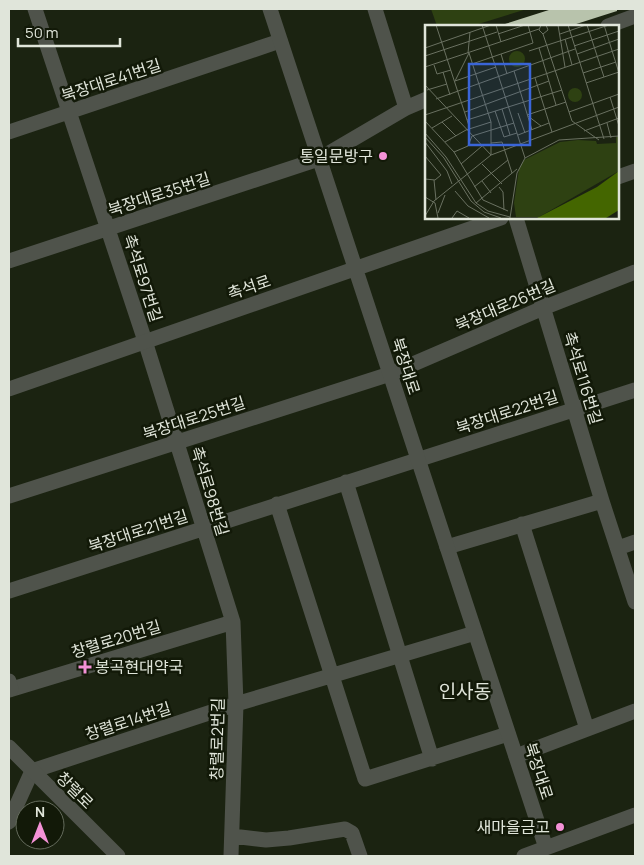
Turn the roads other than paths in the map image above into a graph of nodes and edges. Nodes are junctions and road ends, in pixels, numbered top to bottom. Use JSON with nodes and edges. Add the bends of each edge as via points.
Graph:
{"nodes":[{"id":1,"x":35,"y":9,"type":"edge"},
{"id":2,"x":270,"y":9,"type":"edge"},
{"id":3,"x":375,"y":9,"type":"edge"},
{"id":4,"x":635,"y":17,"type":"edge"},
{"id":5,"x":611,"y":25,"type":"edge"},
{"id":6,"x":280,"y":42,"type":"junction"},
{"id":7,"x":418,"y":103,"type":"edge"},
{"id":8,"x":70,"y":112,"type":"junction"},
{"id":9,"x":9,"y":132,"type":"edge"},
{"id":10,"x":319,"y":159,"type":"junction"},
{"id":11,"x":635,"y":171,"type":"edge"},
{"id":12,"x":619,"y":177,"type":"edge"},
{"id":13,"x":498,"y":219,"type":"edge"},
{"id":14,"x":516,"y":219,"type":"edge"},
{"id":15,"x":108,"y":229,"type":"junction"},
{"id":16,"x":9,"y":261,"type":"edge"},
{"id":17,"x":355,"y":268,"type":"junction"},
{"id":18,"x":635,"y":272,"type":"edge"},
{"id":19,"x":543,"y":308,"type":"junction"},
{"id":20,"x":145,"y":342,"type":"junction"},
{"id":21,"x":390,"y":374,"type":"junction"},
{"id":22,"x":9,"y":389,"type":"edge"},
{"id":23,"x":635,"y":390,"type":"edge"},
{"id":24,"x":574,"y":409,"type":"junction"},
{"id":25,"x":176,"y":442,"type":"junction"},
{"id":26,"x":418,"y":459,"type":"junction"},
{"id":27,"x":346,"y":482,"type":"junction"},
{"id":28,"x":9,"y":496,"type":"edge"},
{"id":29,"x":602,"y":501,"type":"junction"},
{"id":30,"x":278,"y":504,"type":"junction"},
{"id":31,"x":522,"y":524,"type":"junction"},
{"id":32,"x":203,"y":528,"type":"junction"},
{"id":33,"x":635,"y":542,"type":"edge"},
{"id":34,"x":447,"y":547,"type":"junction"},
{"id":35,"x":620,"y":552,"type":"junction"},
{"id":36,"x":635,"y":566,"type":"edge"},
{"id":37,"x":9,"y":591,"type":"edge"},
{"id":38,"x":635,"y":602,"type":"edge"},
{"id":39,"x":233,"y":622,"type":"junction"},
{"id":40,"x":475,"y":633,"type":"junction"},
{"id":41,"x":401,"y":655,"type":"junction"},
{"id":42,"x":332,"y":676,"type":"junction"},
{"id":43,"x":10,"y":686,"type":"edge"},
{"id":44,"x":236,"y":704,"type":"junction"},
{"id":45,"x":634,"y":717,"type":"edge"},
{"id":46,"x":587,"y":730,"type":"junction"},
{"id":47,"x":508,"y":734,"type":"junction"},
{"id":48,"x":9,"y":747,"type":"edge"},
{"id":49,"x":516,"y":756,"type":"junction"},
{"id":50,"x":432,"y":759,"type":"junction"},
{"id":51,"x":32,"y":771,"type":"junction"},
{"id":52,"x":635,"y":815,"type":"edge"},
{"id":53,"x":9,"y":822,"type":"edge"},
{"id":54,"x":232,"y":836,"type":"junction"},
{"id":55,"x":547,"y":852,"type":"edge"},
{"id":56,"x":118,"y":856,"type":"edge"},
{"id":57,"x":231,"y":856,"type":"edge"},
{"id":58,"x":360,"y":856,"type":"edge"},
{"id":59,"x":524,"y":856,"type":"edge"}],
"edges":[{"from":1,"to":8,"type":"street","name":"촉석로97번길"},
{"from":2,"to":6,"type":"street","name":"북장대로"},
{"from":3,"to":7,"type":"street"},
{"from":4,"to":5,"type":"street"},
{"from":6,"to":8,"type":"street","name":"북장대로41번길"},
{"from":6,"to":10,"type":"street","name":"북장대로"},
{"from":7,"to":10,"type":"street","name":"북장대로35번길"},
{"from":8,"to":9,"type":"street","name":"북장대로41번길"},
{"from":8,"to":15,"type":"street","name":"촉석로97번길"},
{"from":10,"to":15,"type":"street","name":"북장대로35번길"},
{"from":10,"to":17,"type":"street","name":"북장대로"},
{"from":11,"to":12,"type":"street"},
{"from":13,"to":17,"type":"street","name":"촉석로"},
{"from":14,"to":19,"type":"street","name":"촉석로116번길"},
{"from":15,"to":16,"type":"street","name":"북장대로35번길"},
{"from":15,"to":20,"type":"street","name":"촉석로97번길"},
{"from":17,"to":20,"type":"street","name":"촉석로"},
{"from":17,"to":21,"type":"street","name":"북장대로"},
{"from":18,"to":19,"type":"street","name":"북장대로26번길"},
{"from":19,"to":21,"type":"street","name":"북장대로26번길"},
{"from":19,"to":24,"type":"street","name":"촉석로116번길"},
{"from":20,"to":22,"type":"street","name":"촉석로"},
{"from":20,"to":25,"type":"street","name":"촉석로98번길"},
{"from":21,"to":25,"type":"street","name":"북장대로25번길"},
{"from":21,"to":26,"type":"street","name":"북장대로"},
{"from":23,"to":24,"type":"street","name":"북장대로22번길"},
{"from":24,"to":26,"type":"street","name":"북장대로22번길"},
{"from":24,"to":29,"type":"street","name":"촉석로116번길"},
{"from":25,"to":28,"type":"street","name":"북장대로25번길"},
{"from":25,"to":32,"type":"street","name":"촉석로98번길"},
{"from":26,"to":27,"type":"street","name":"북장대로21번길"},
{"from":26,"to":34,"type":"street","name":"북장대로"},
{"from":27,"to":30,"type":"street","name":"북장대로21번길"},
{"from":27,"to":41,"type":"street"},
{"from":29,"to":31,"type":"street"},
{"from":29,"to":35,"type":"street","name":"촉석로116번길"},
{"from":30,"to":32,"type":"street","name":"북장대로21번길"},
{"from":30,"to":42,"type":"street"},
{"from":31,"to":34,"type":"street"},
{"from":31,"to":46,"type":"street"},
{"from":32,"to":37,"type":"street","name":"북장대로21번길"},
{"from":32,"to":39,"type":"street","name":"촉석로98번길"},
{"from":33,"to":35,"type":"street"},
{"from":34,"to":40,"type":"street","name":"북장대로"},
{"from":35,"to":36,"type":"street"},
{"from":35,"to":38,"type":"street","name":"촉석로116번길"},
{"from":39,"to":43,"type":"street","name":"창렬로20번길"},
{"from":39,"to":44,"type":"street","name":"창렬로2번길"},
{"from":40,"to":41,"type":"street","name":"창렬로14번길"},
{"from":40,"to":47,"type":"street","name":"북장대로"},
{"from":41,"to":42,"type":"street","name":"창렬로14번길"},
{"from":41,"to":50,"type":"street"},
{"from":42,"to":44,"type":"street","name":"창렬로14번길"},
{"from":42,"to":50,"type":"street","name":"북장대로","via":[[365,779]]},
{"from":44,"to":51,"type":"street","name":"창렬로14번길"},
{"from":44,"to":54,"type":"street","name":"창렬로2번길"},
{"from":45,"to":46,"type":"street"},
{"from":46,"to":49,"type":"street"},
{"from":47,"to":49,"type":"street","name":"북장대로"},
{"from":47,"to":50,"type":"street","name":"북장대로"},
{"from":48,"to":51,"type":"street","name":"창렬로"},
{"from":49,"to":55,"type":"street","name":"북장대로"},
{"from":51,"to":53,"type":"street"},
{"from":51,"to":56,"type":"street","name":"창렬로"},
{"from":52,"to":55,"type":"street"},
{"from":54,"to":57,"type":"street","name":"창렬로2번길"},
{"from":54,"to":58,"type":"street","via":[[266,840],[345,829],[352,833]]},
{"from":55,"to":59,"type":"street"}]}
